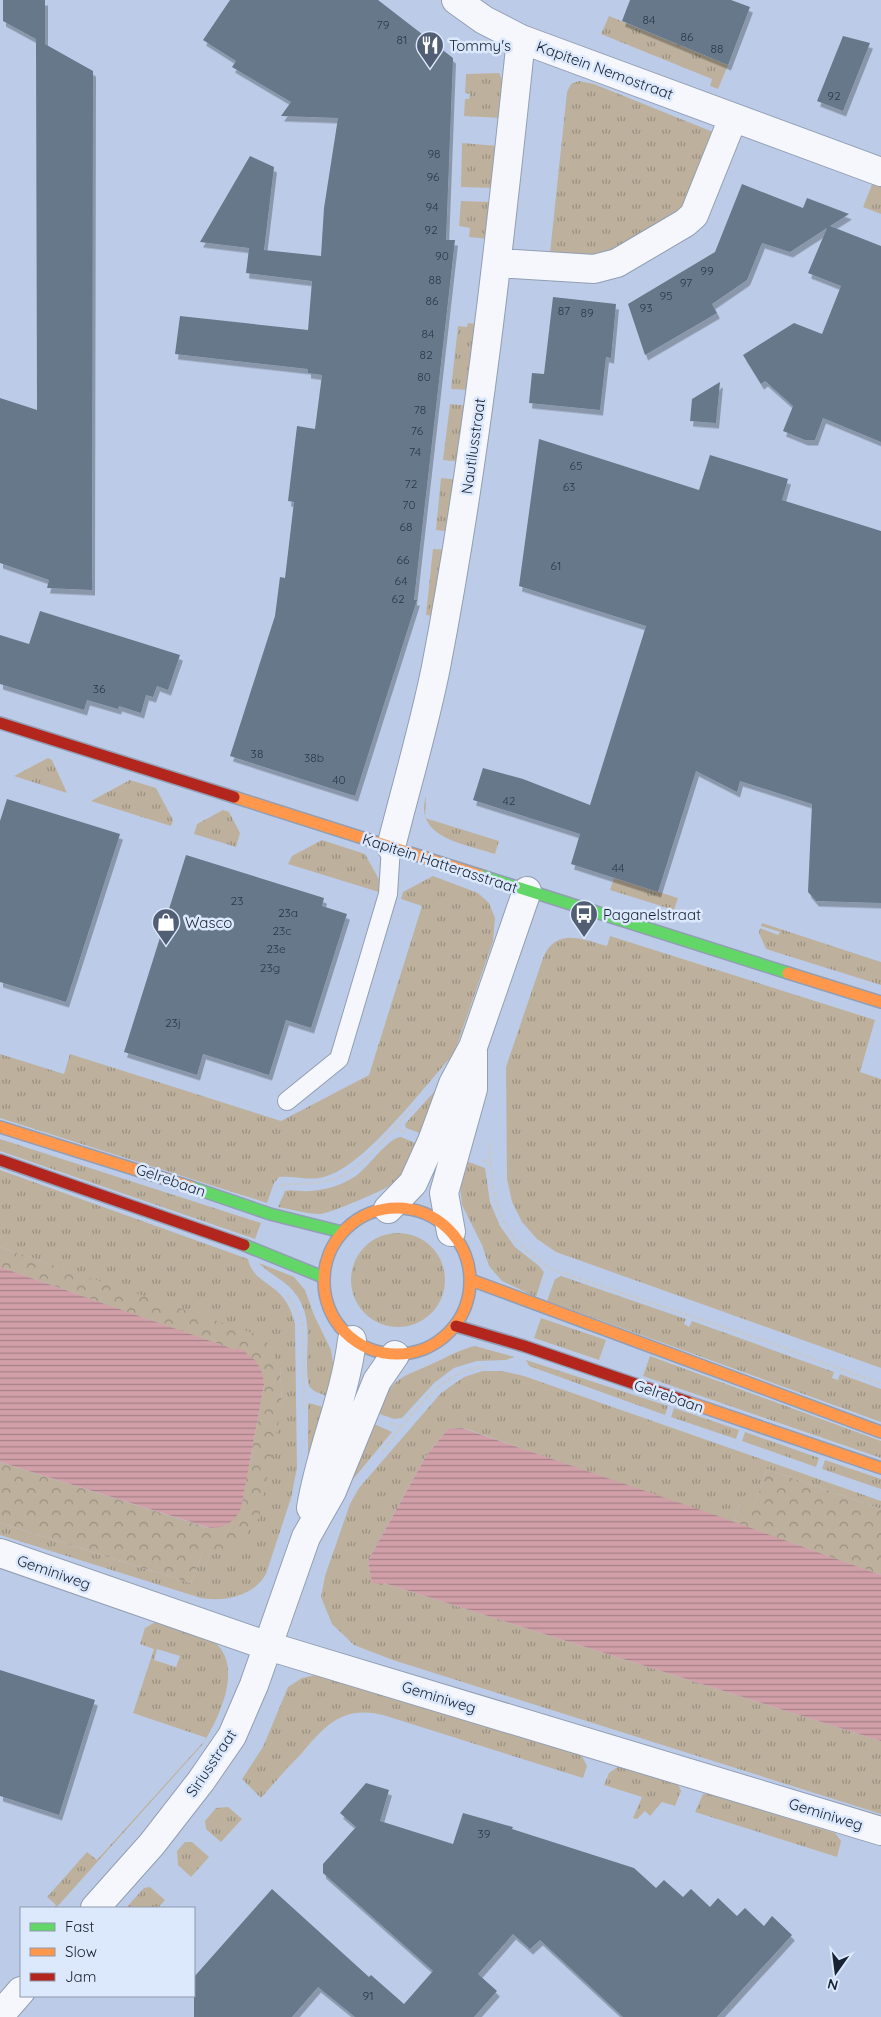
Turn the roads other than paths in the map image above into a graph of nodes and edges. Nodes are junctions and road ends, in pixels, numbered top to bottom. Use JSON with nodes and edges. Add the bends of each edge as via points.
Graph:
{"nodes":[{"id":1,"x":456,"y":0,"type":"edge"},
{"id":2,"x":521,"y":39,"type":"junction"},
{"id":3,"x":733,"y":118,"type":"junction"},
{"id":4,"x":881,"y":172,"type":"edge"},
{"id":5,"x":498,"y":263,"type":"junction"},
{"id":6,"x":0,"y":723,"type":"edge"},
{"id":7,"x":392,"y":846,"type":"junction"},
{"id":8,"x":527,"y":891,"type":"junction"},
{"id":9,"x":881,"y":1002,"type":"edge"},
{"id":10,"x":473,"y":1047,"type":"junction"},
{"id":11,"x":287,"y":1101,"type":"dead end"},
{"id":12,"x":0,"y":1127,"type":"edge"},
{"id":13,"x":0,"y":1160,"type":"edge"},
{"id":14,"x":388,"y":1209,"type":"junction"},
{"id":15,"x":342,"y":1232,"type":"junction"},
{"id":16,"x":451,"y":1232,"type":"junction"},
{"id":17,"x":323,"y":1277,"type":"junction"},
{"id":18,"x":471,"y":1280,"type":"junction"},
{"id":19,"x":456,"y":1326,"type":"junction"},
{"id":20,"x":352,"y":1340,"type":"junction"},
{"id":21,"x":395,"y":1355,"type":"junction"},
{"id":22,"x":881,"y":1432,"type":"edge"},
{"id":23,"x":881,"y":1468,"type":"edge"},
{"id":24,"x":306,"y":1537,"type":"junction"},
{"id":25,"x":0,"y":1553,"type":"edge"},
{"id":26,"x":268,"y":1646,"type":"junction"},
{"id":27,"x":881,"y":1831,"type":"edge"},
{"id":28,"x":96,"y":1907,"type":"edge"},
{"id":29,"x":20,"y":1992,"type":"edge"},
{"id":30,"x":0,"y":2015,"type":"edge"}],
"edges":[{"from":1,"to":2,"type":"street","name":"Kapitein Nemostraat","via":[[484,20]]},
{"from":2,"to":3,"type":"street","name":"Kapitein Nemostraat"},
{"from":2,"to":5,"type":"street","name":"Nautilusstraat"},
{"from":3,"to":4,"type":"street","name":"Kapitein Nemostraat"},
{"from":3,"to":5,"type":"street","via":[[694,215],[685,223],[617,263],[594,269]]},
{"from":5,"to":7,"type":"street","name":"Nautilusstraat","via":[[460,539],[436,670]]},
{"from":6,"to":7,"type":"street","name":"Kapitein Hatterasstraat"},
{"from":7,"to":8,"type":"street","name":"Kapitein Hatterasstraat"},
{"from":7,"to":11,"type":"lane","via":[[388,894],[339,1059]]},
{"from":8,"to":9,"type":"street","name":"Kapitein Hatterasstraat"},
{"from":8,"to":10,"type":"street"},
{"from":10,"to":14,"type":"street","via":[[453,1084],[413,1183]]},
{"from":10,"to":16,"type":"street","via":[[473,1088],[444,1193]]},
{"from":12,"to":15,"type":"street","name":"Gelrebaan","via":[[142,1170],[270,1214]]},
{"from":13,"to":17,"type":"street","via":[[257,1250]]},
{"from":14,"to":15,"type":"street","via":[[371,1213]]},
{"from":14,"to":16,"type":"street","via":[[422,1212]]},
{"from":15,"to":17,"type":"street","via":[[329,1253]]},
{"from":16,"to":18,"type":"street","via":[[462,1246]]},
{"from":17,"to":20,"type":"street","via":[[326,1300],[335,1322]]},
{"from":18,"to":19,"type":"street","via":[[467,1304]]},
{"from":18,"to":22,"type":"street"},
{"from":19,"to":21,"type":"street","via":[[439,1342],[418,1352]]},
{"from":19,"to":23,"type":"street","name":"Gelrebaan","via":[[524,1346]]},
{"from":20,"to":21,"type":"street","via":[[373,1351]]},
{"from":20,"to":24,"type":"street","name":"Siriusstraat","via":[[348,1372],[314,1486]]},
{"from":21,"to":24,"type":"street","name":"Siriusstraat","via":[[377,1381],[332,1491]]},
{"from":24,"to":26,"type":"street","name":"Siriusstraat"},
{"from":25,"to":26,"type":"street","name":"Geminiweg"},
{"from":26,"to":27,"type":"street","name":"Geminiweg"},
{"from":26,"to":28,"type":"street","name":"Siriusstraat","via":[[227,1743],[152,1844]]},
{"from":29,"to":30,"type":"street"}]}
